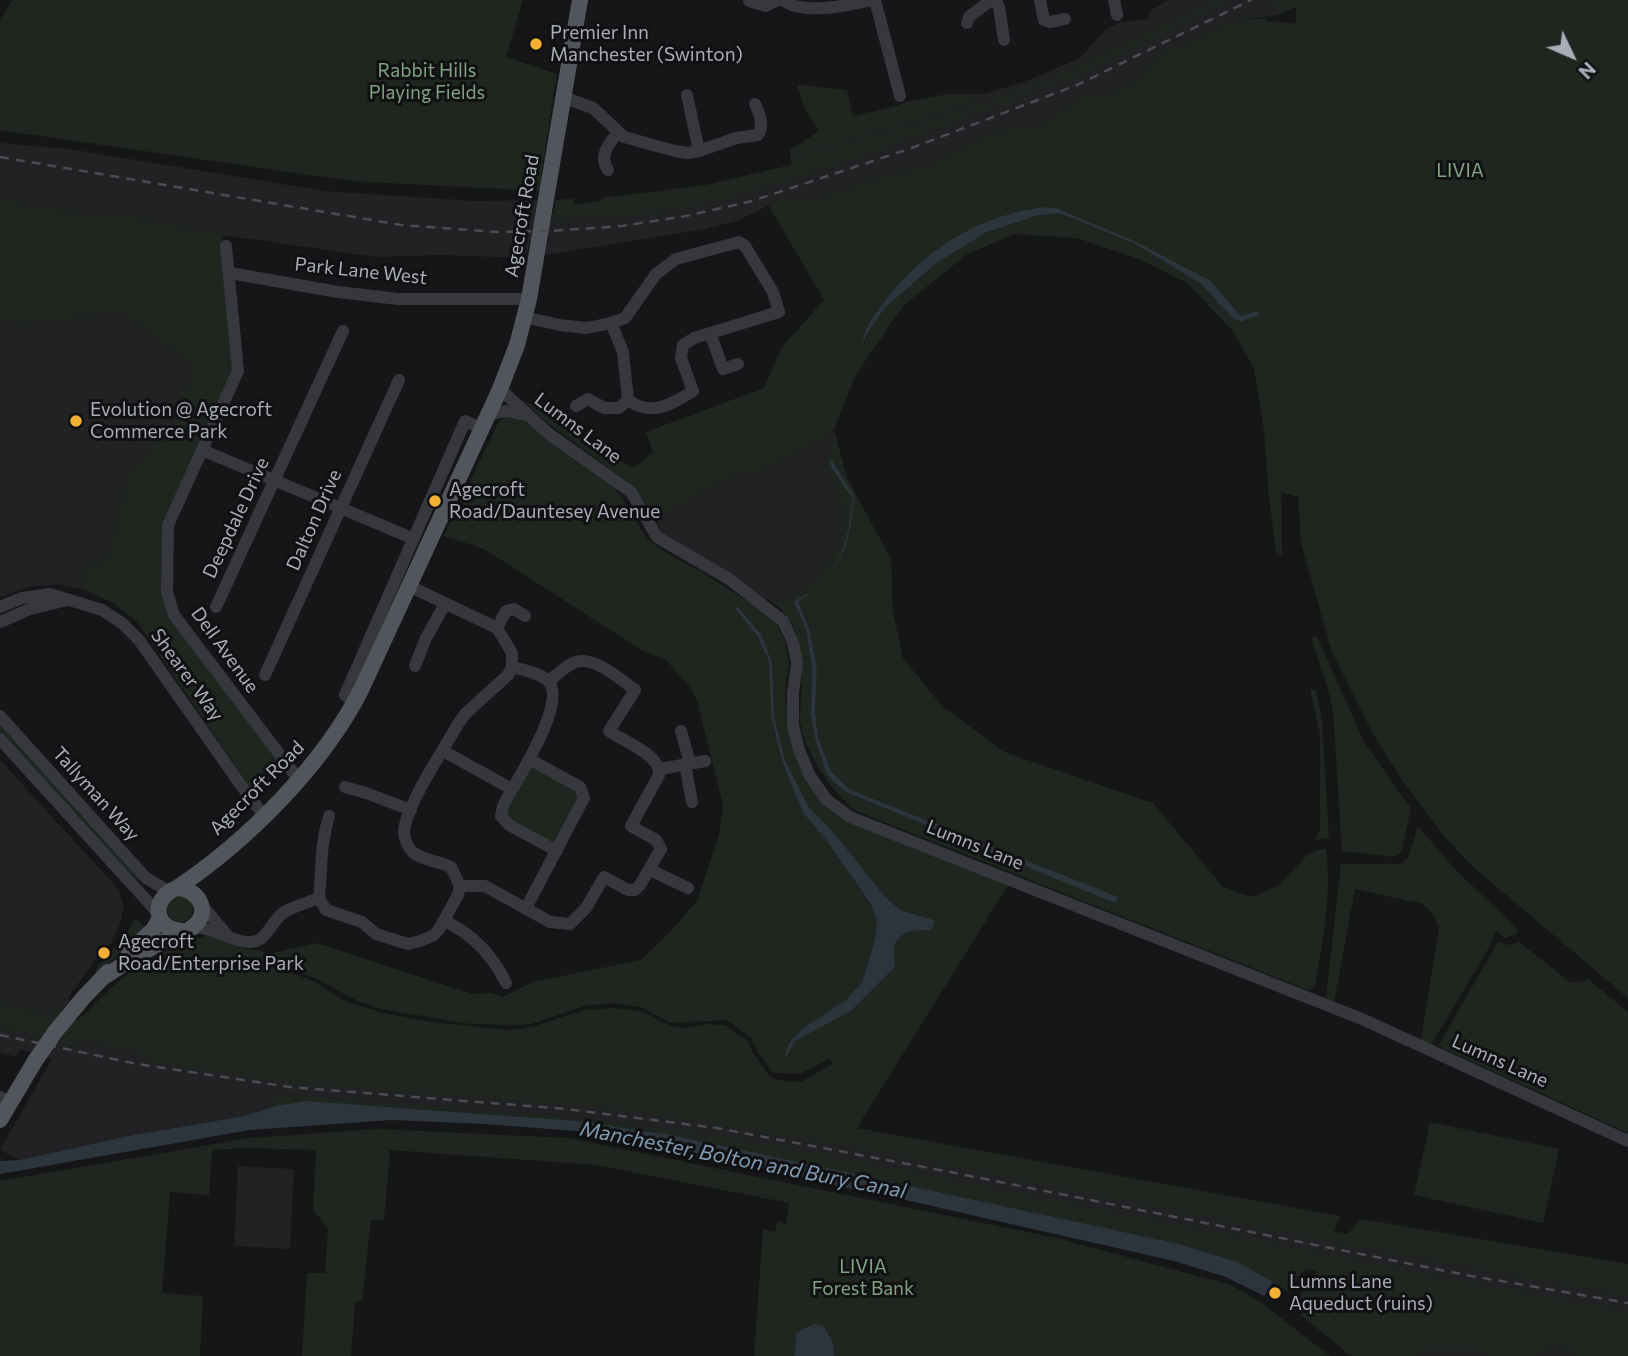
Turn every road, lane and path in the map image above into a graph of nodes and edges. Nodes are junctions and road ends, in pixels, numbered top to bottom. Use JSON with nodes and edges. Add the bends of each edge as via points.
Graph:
{"nodes":[{"id":1,"x":780,"y":0,"type":"edge"},
{"id":2,"x":874,"y":0,"type":"edge"},
{"id":3,"x":993,"y":0,"type":"edge"},
{"id":4,"x":1040,"y":0,"type":"edge"},
{"id":5,"x":1114,"y":0,"type":"edge"},
{"id":6,"x":749,"y":1,"type":"edge"},
{"id":7,"x":581,"y":2,"type":"edge"},
{"id":8,"x":1117,"y":15,"type":"dead end"},
{"id":9,"x":1065,"y":19,"type":"dead end"},
{"id":10,"x":967,"y":23,"type":"dead end"},
{"id":11,"x":1004,"y":40,"type":"dead end"},
{"id":12,"x":900,"y":96,"type":"dead end"},
{"id":13,"x":563,"y":97,"type":"junction"},
{"id":14,"x":692,"y":99,"type":"dead end"},
{"id":15,"x":755,"y":104,"type":"dead end"},
{"id":16,"x":618,"y":132,"type":"junction"},
{"id":17,"x":699,"y":151,"type":"junction"},
{"id":18,"x":602,"y":165,"type":"dead end"},
{"id":19,"x":226,"y":246,"type":"dead end"},
{"id":20,"x":230,"y":273,"type":"junction"},
{"id":21,"x":529,"y":299,"type":"junction"},
{"id":22,"x":526,"y":317,"type":"junction"},
{"id":23,"x":611,"y":323,"type":"junction"},
{"id":24,"x":343,"y":331,"type":"dead end"},
{"id":25,"x":709,"y":333,"type":"junction"},
{"id":26,"x":738,"y":364,"type":"dead end"},
{"id":27,"x":399,"y":380,"type":"dead end"},
{"id":28,"x":500,"y":389,"type":"junction"},
{"id":29,"x":628,"y":400,"type":"junction"},
{"id":30,"x":576,"y":406,"type":"dead end"},
{"id":31,"x":528,"y":416,"type":"junction"},
{"id":32,"x":484,"y":421,"type":"junction"},
{"id":33,"x":202,"y":450,"type":"junction"},
{"id":34,"x":274,"y":480,"type":"junction"},
{"id":35,"x":341,"y":508,"type":"junction"},
{"id":36,"x":412,"y":538,"type":"junction"},
{"id":37,"x":409,"y":586,"type":"junction"},
{"id":38,"x":71,"y":599,"type":"junction"},
{"id":39,"x":445,"y":604,"type":"junction"},
{"id":40,"x":0,"y":607,"type":"edge"},
{"id":41,"x":216,"y":607,"type":"dead end"},
{"id":42,"x":525,"y":616,"type":"dead end"},
{"id":43,"x":0,"y":621,"type":"edge"},
{"id":44,"x":497,"y":628,"type":"junction"},
{"id":45,"x":415,"y":666,"type":"dead end"},
{"id":46,"x":512,"y":667,"type":"junction"},
{"id":47,"x":265,"y":675,"type":"dead end"},
{"id":48,"x":549,"y":681,"type":"junction"},
{"id":49,"x":355,"y":701,"type":"junction"},
{"id":50,"x":0,"y":716,"type":"edge"},
{"id":51,"x":681,"y":731,"type":"dead end"},
{"id":52,"x":0,"y":739,"type":"edge"},
{"id":53,"x":443,"y":751,"type":"junction"},
{"id":54,"x":529,"y":759,"type":"junction"},
{"id":55,"x":705,"y":761,"type":"dead end"},
{"id":56,"x":687,"y":764,"type":"junction"},
{"id":57,"x":660,"y":769,"type":"junction"},
{"id":58,"x":299,"y":780,"type":"junction"},
{"id":59,"x":344,"y":787,"type":"dead end"},
{"id":60,"x":512,"y":789,"type":"junction"},
{"id":61,"x":692,"y":802,"type":"dead end"},
{"id":62,"x":411,"y":810,"type":"junction"},
{"id":63,"x":264,"y":815,"type":"junction"},
{"id":64,"x":324,"y":820,"type":"dead end"},
{"id":65,"x":557,"y":851,"type":"junction"},
{"id":66,"x":209,"y":867,"type":"junction"},
{"id":67,"x":650,"y":870,"type":"junction"},
{"id":68,"x":460,"y":886,"type":"junction"},
{"id":69,"x":688,"y":888,"type":"dead end"},
{"id":70,"x":173,"y":890,"type":"junction"},
{"id":71,"x":319,"y":898,"type":"junction"},
{"id":72,"x":200,"y":901,"type":"junction"},
{"id":73,"x":526,"y":908,"type":"junction"},
{"id":74,"x":159,"y":916,"type":"junction"},
{"id":75,"x":444,"y":921,"type":"junction"},
{"id":76,"x":187,"y":930,"type":"junction"},
{"id":77,"x":228,"y":936,"type":"junction"},
{"id":78,"x":102,"y":978,"type":"junction"},
{"id":79,"x":507,"y":984,"type":"dead end"},
{"id":80,"x":5,"y":1100,"type":"edge"},
{"id":81,"x":0,"y":1120,"type":"edge"},
{"id":82,"x":1628,"y":1140,"type":"edge"}],
"edges":[{"from":1,"to":2,"type":"street","via":[[818,8]]},
{"from":1,"to":6,"type":"street","via":[[766,6]]},
{"from":2,"to":12,"type":"street"},
{"from":3,"to":10,"type":"street"},
{"from":3,"to":11,"type":"street","via":[[999,6]]},
{"from":4,"to":9,"type":"street","via":[[1044,20]]},
{"from":5,"to":8,"type":"street"},
{"from":7,"to":13,"type":"main road","name":"Agecroft Road"},
{"from":13,"to":16,"type":"street","via":[[593,108]]},
{"from":13,"to":21,"type":"main road","name":"Agecroft Road"},
{"from":14,"to":17,"type":"street"},
{"from":15,"to":17,"type":"street","via":[[760,117],[758,135]]},
{"from":16,"to":17,"type":"street","via":[[632,141],[688,153]]},
{"from":16,"to":18,"type":"street"},
{"from":19,"to":20,"type":"street","name":"Dell Avenue"},
{"from":20,"to":21,"type":"street","name":"Park Lane West","via":[[398,299]]},
{"from":20,"to":33,"type":"street","name":"Dell Avenue","via":[[238,371]]},
{"from":21,"to":22,"type":"main road","name":"Agecroft Road"},
{"from":22,"to":23,"type":"street","via":[[587,328]]},
{"from":22,"to":28,"type":"main road","name":"Agecroft Road"},
{"from":23,"to":25,"type":"street","via":[[625,318],[656,274],[676,259],[739,242],[773,292],[779,312]]},
{"from":23,"to":29,"type":"street","via":[[623,352]]},
{"from":24,"to":34,"type":"street","name":"Deepdale Drive"},
{"from":25,"to":26,"type":"street","via":[[723,369]]},
{"from":25,"to":29,"type":"street","via":[[683,345],[681,358],[693,391],[677,401],[644,410]]},
{"from":27,"to":35,"type":"street","name":"Dalton Drive"},
{"from":28,"to":31,"type":"street","name":"Lumns Lane"},
{"from":28,"to":32,"type":"main road","name":"Agecroft Road"},
{"from":29,"to":30,"type":"street","via":[[619,408],[604,408],[588,399]]},
{"from":31,"to":32,"type":"street","via":[[508,411]]},
{"from":31,"to":82,"type":"street","name":"Lumns Lane","via":[[631,492],[657,537],[729,579],[783,621],[797,663],[793,725],[799,750],[827,799],[850,817],[1362,1019]]},
{"from":32,"to":36,"type":"street","via":[[465,421]]},
{"from":32,"to":37,"type":"main road","name":"Agecroft Road"},
{"from":33,"to":34,"type":"street"},
{"from":33,"to":58,"type":"street","name":"Dell Avenue","via":[[168,525],[167,592],[174,615]]},
{"from":34,"to":35,"type":"street"},
{"from":34,"to":41,"type":"street","name":"Deepdale Drive"},
{"from":35,"to":36,"type":"street"},
{"from":35,"to":47,"type":"street","name":"Dalton Drive"},
{"from":36,"to":49,"type":"street","via":[[345,695]]},
{"from":37,"to":39,"type":"street"},
{"from":37,"to":49,"type":"main road","name":"Agecroft Road"},
{"from":38,"to":40,"type":"street","name":"Shearer Way","via":[[50,594]]},
{"from":38,"to":43,"type":"street"},
{"from":38,"to":63,"type":"street","name":"Shearer Way","via":[[102,610],[131,631]]},
{"from":39,"to":44,"type":"street"},
{"from":39,"to":45,"type":"street"},
{"from":42,"to":44,"type":"street","via":[[514,609],[506,611]]},
{"from":44,"to":46,"type":"street","via":[[512,653]]},
{"from":46,"to":48,"type":"street"},
{"from":46,"to":53,"type":"street","via":[[509,675],[465,714]]},
{"from":48,"to":54,"type":"street","via":[[552,710]]},
{"from":48,"to":57,"type":"street","via":[[583,661],[635,690],[609,731],[649,754]]},
{"from":49,"to":58,"type":"main road","name":"Agecroft Road"},
{"from":50,"to":70,"type":"street","name":"Tallyman Way","via":[[146,878]]},
{"from":51,"to":56,"type":"street"},
{"from":52,"to":74,"type":"street","name":"Tallyman Way"},
{"from":53,"to":60,"type":"street"},
{"from":53,"to":62,"type":"street"},
{"from":54,"to":60,"type":"street"},
{"from":54,"to":65,"type":"street","via":[[575,783],[584,794]]},
{"from":55,"to":56,"type":"street"},
{"from":56,"to":57,"type":"street"},
{"from":56,"to":61,"type":"street"},
{"from":57,"to":67,"type":"street","via":[[631,826],[660,844]]},
{"from":58,"to":63,"type":"main road","name":"Agecroft Road"},
{"from":59,"to":62,"type":"street"},
{"from":60,"to":65,"type":"street","via":[[501,810],[502,818]]},
{"from":62,"to":68,"type":"street","via":[[404,827],[410,848],[451,867]]},
{"from":63,"to":66,"type":"main road","name":"Agecroft Road"},
{"from":64,"to":71,"type":"street"},
{"from":65,"to":73,"type":"street"},
{"from":66,"to":70,"type":"main road","name":"Agecroft Road"},
{"from":66,"to":72,"type":"main road","name":"Agecroft Road"},
{"from":67,"to":69,"type":"street"},
{"from":67,"to":73,"type":"street","via":[[635,890],[604,877],[586,908],[570,924],[554,923]]},
{"from":68,"to":73,"type":"street","via":[[485,886]]},
{"from":68,"to":75,"type":"street"},
{"from":70,"to":72,"type":"main road","via":[[192,891]]},
{"from":70,"to":74,"type":"main road","via":[[160,901]]},
{"from":71,"to":75,"type":"street","via":[[326,911],[408,944],[434,935]]},
{"from":71,"to":77,"type":"street","via":[[283,913],[256,941]]},
{"from":72,"to":76,"type":"main road","via":[[201,918]]},
{"from":72,"to":77,"type":"street"},
{"from":74,"to":76,"type":"main road","via":[[169,928]]},
{"from":74,"to":78,"type":"main road","via":[[153,930]]},
{"from":75,"to":79,"type":"street","via":[[467,934],[491,957]]},
{"from":76,"to":77,"type":"street","via":[[201,927]]},
{"from":76,"to":78,"type":"main road"},
{"from":78,"to":80,"type":"main road","bridge":true,"via":[[55,1031]]},
{"from":80,"to":81,"type":"main road"}]}
